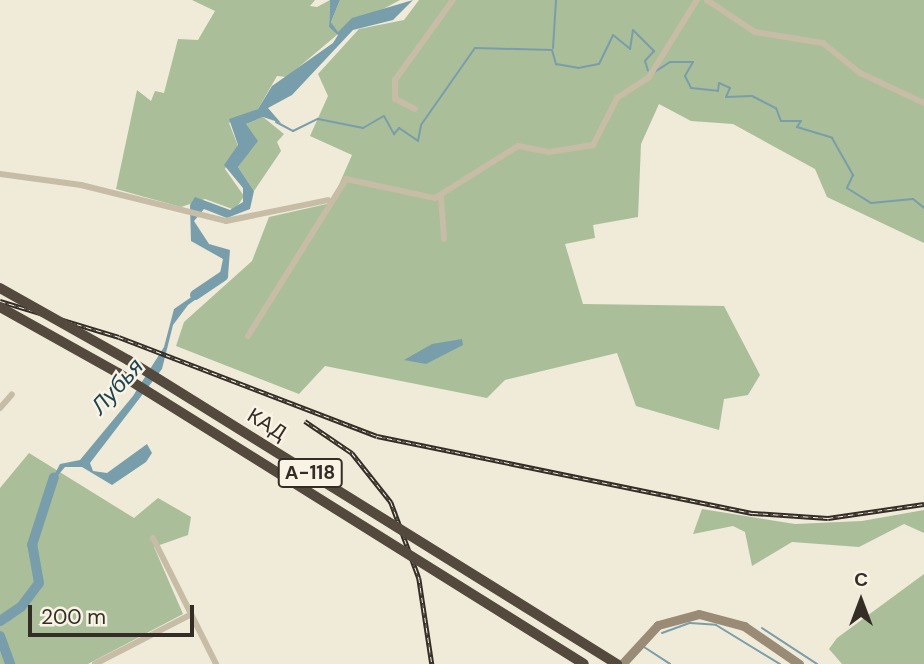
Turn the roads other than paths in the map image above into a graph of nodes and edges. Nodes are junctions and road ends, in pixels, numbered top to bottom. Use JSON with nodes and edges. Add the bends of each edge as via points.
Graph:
{"nodes":[{"id":1,"x":453,"y":0,"type":"edge"},
{"id":2,"x":696,"y":0,"type":"edge"},
{"id":3,"x":707,"y":0,"type":"edge"},
{"id":4,"x":924,"y":103,"type":"edge"},
{"id":5,"x":415,"y":109,"type":"dead end"},
{"id":6,"x":0,"y":174,"type":"edge"},
{"id":7,"x":441,"y":197,"type":"junction"},
{"id":8,"x":328,"y":200,"type":"junction"},
{"id":9,"x":444,"y":239,"type":"dead end"},
{"id":10,"x":0,"y":288,"type":"edge"},
{"id":11,"x":0,"y":307,"type":"edge"},
{"id":12,"x":248,"y":336,"type":"dead end"},
{"id":13,"x":12,"y":394,"type":"dead end"},
{"id":14,"x":0,"y":408,"type":"edge"},
{"id":15,"x":152,"y":538,"type":"dead end"},
{"id":16,"x":190,"y":615,"type":"junction"},
{"id":17,"x":95,"y":664,"type":"edge"},
{"id":18,"x":216,"y":664,"type":"edge"},
{"id":19,"x":584,"y":664,"type":"edge"},
{"id":20,"x":617,"y":664,"type":"edge"},
{"id":21,"x":622,"y":664,"type":"edge"},
{"id":22,"x":799,"y":664,"type":"edge"}],
"edges":[{"from":1,"to":5,"type":"street","via":[[395,80],[396,99]]},
{"from":2,"to":7,"type":"street","via":[[649,77],[617,98],[593,145],[549,152],[519,146]]},
{"from":3,"to":4,"type":"street","via":[[755,32],[823,43],[860,73]]},
{"from":6,"to":8,"type":"street","via":[[80,185],[237,221]]},
{"from":7,"to":8,"type":"street","via":[[354,176]]},
{"from":7,"to":9,"type":"street"},
{"from":8,"to":12,"type":"street"},
{"from":10,"to":20,"type":"highway","name":"КАД","number":"А-118","bridge":true},
{"from":11,"to":19,"type":"highway","name":"КАД","number":"А-118","bridge":true,"via":[[118,373]]},
{"from":13,"to":14,"type":"street"},
{"from":15,"to":16,"type":"street"},
{"from":16,"to":17,"type":"street"},
{"from":16,"to":18,"type":"street"},
{"from":21,"to":22,"type":"street","via":[[658,625],[699,614],[744,626]]}]}
